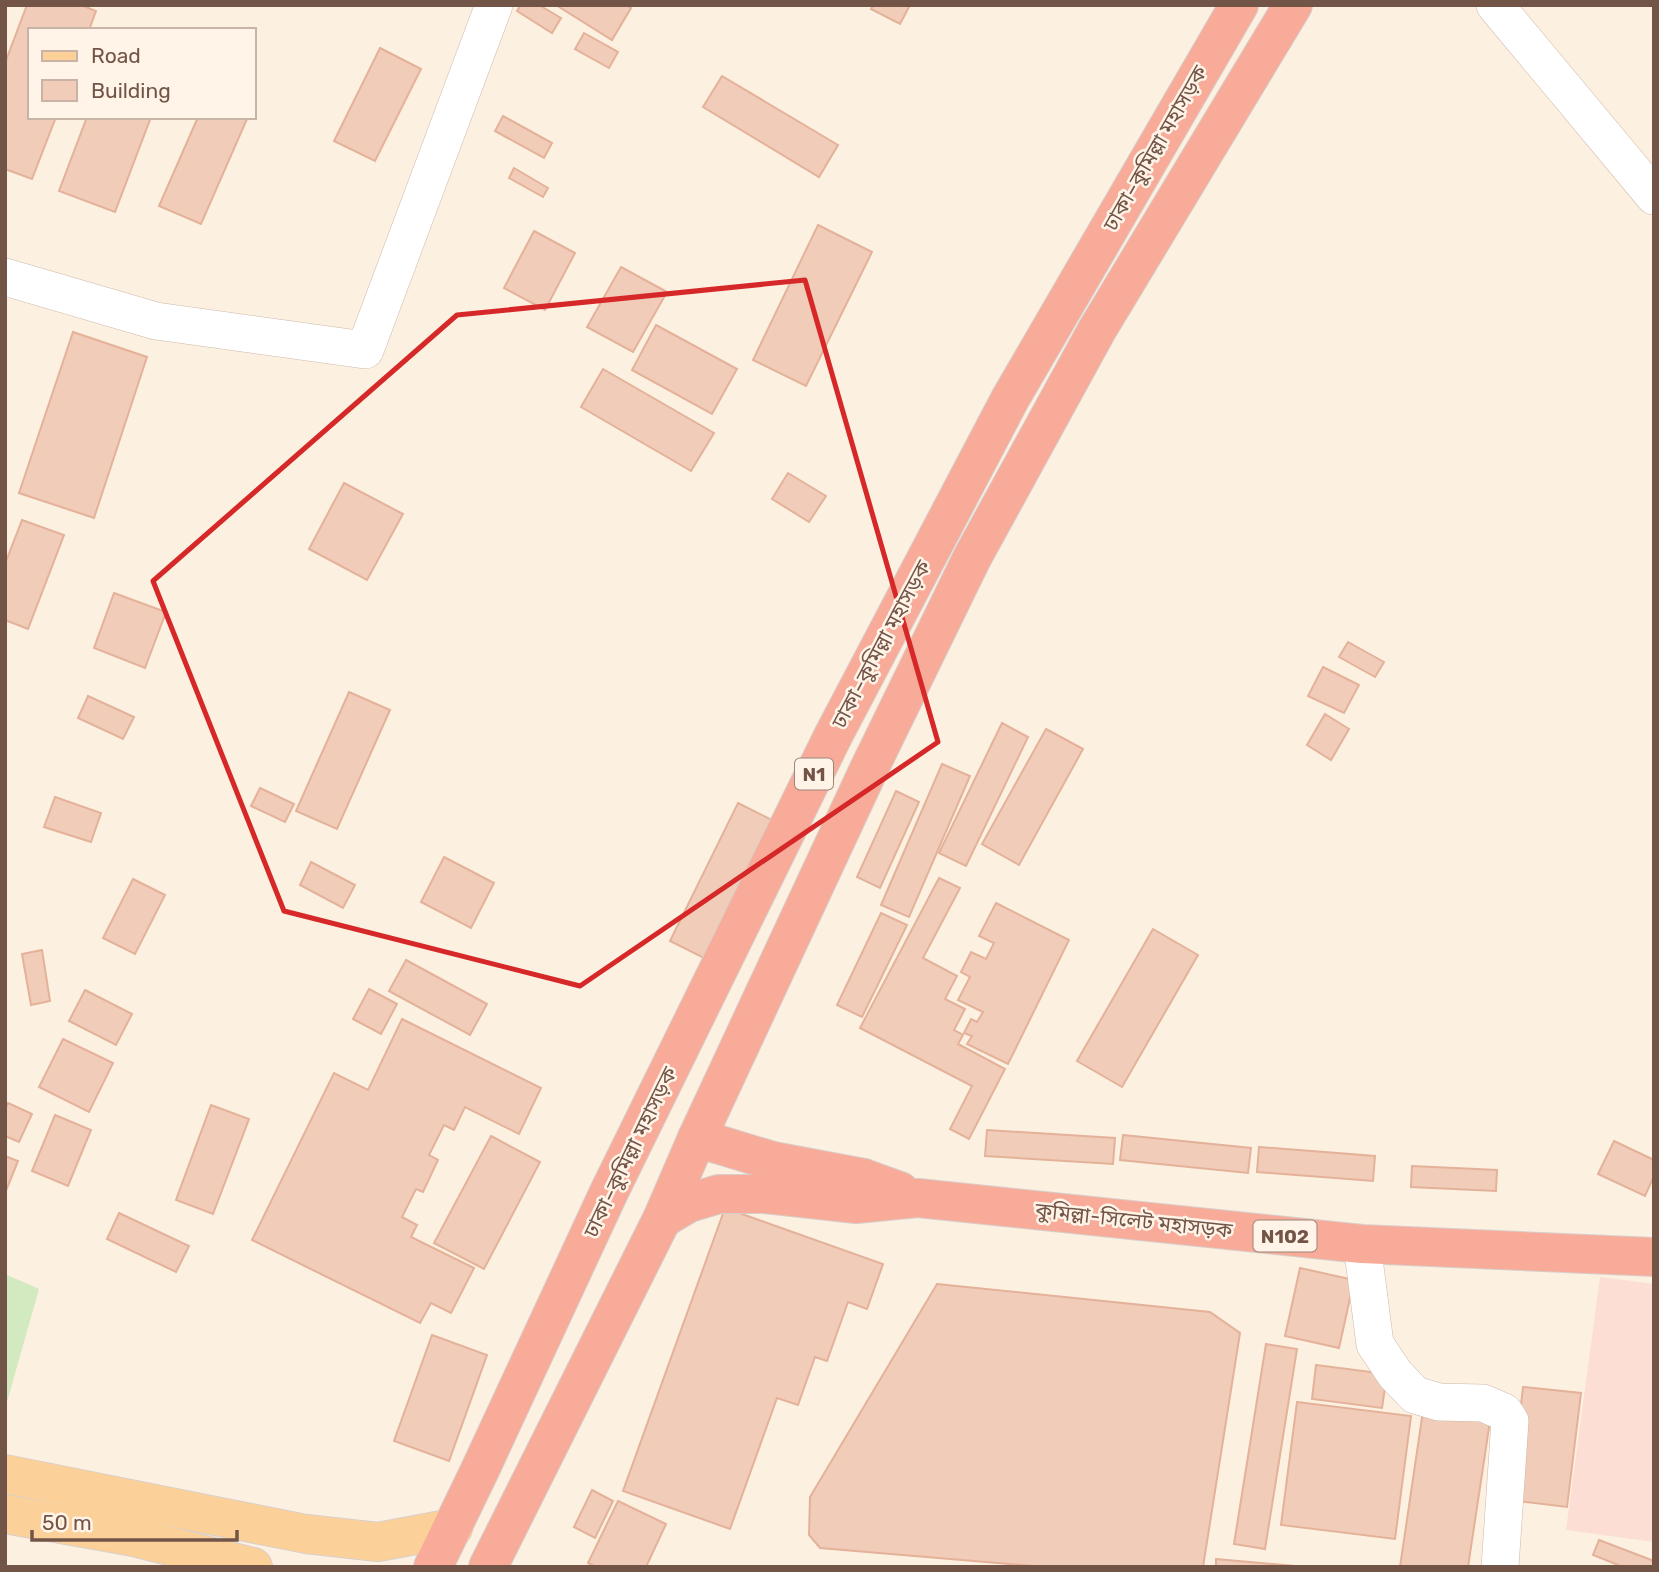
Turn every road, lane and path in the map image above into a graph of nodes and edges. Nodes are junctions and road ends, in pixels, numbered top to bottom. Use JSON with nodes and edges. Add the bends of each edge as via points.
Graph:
{"nodes":[{"id":1,"x":494,"y":5,"type":"edge"},
{"id":2,"x":1239,"y":5,"type":"edge"},
{"id":3,"x":1293,"y":5,"type":"edge"},
{"id":4,"x":1495,"y":5,"type":"edge"},
{"id":5,"x":1654,"y":196,"type":"edge"},
{"id":6,"x":5,"y":277,"type":"edge"},
{"id":7,"x":751,"y":1025,"type":"junction"},
{"id":8,"x":697,"y":1138,"type":"junction"},
{"id":9,"x":773,"y":1161,"type":"junction"},
{"id":10,"x":918,"y":1198,"type":"junction"},
{"id":11,"x":662,"y":1219,"type":"junction"},
{"id":12,"x":1362,"y":1244,"type":"junction"},
{"id":13,"x":1654,"y":1257,"type":"edge"},
{"id":14,"x":5,"y":1474,"type":"edge"},
{"id":15,"x":5,"y":1514,"type":"edge"},
{"id":16,"x":453,"y":1528,"type":"junction"},
{"id":17,"x":253,"y":1567,"type":"edge"},
{"id":18,"x":433,"y":1567,"type":"edge"},
{"id":19,"x":488,"y":1567,"type":"edge"},
{"id":20,"x":1500,"y":1567,"type":"edge"}],
"edges":[{"from":1,"to":6,"type":"street","via":[[365,350],[156,321]]},
{"from":2,"to":16,"type":"highway","name":"ঢাকা–কুমিল্লা মহাসড়ক","number":"N1","via":[[1010,399],[833,736],[610,1192]]},
{"from":3,"to":7,"type":"highway","name":"ঢাকা–কুমিল্লা মহাসড়ক","number":"N1","via":[[1097,330],[972,558]]},
{"from":4,"to":5,"type":"street"},
{"from":7,"to":8,"type":"highway","name":"ঢাকা–কুমিল্লা মহাসড়ক","number":"N1"},
{"from":7,"to":9,"type":"highway","via":[[733,1077],[733,1113],[751,1146]]},
{"from":8,"to":9,"type":"highway","number":"N102"},
{"from":8,"to":11,"type":"highway","name":"ঢাকা–কুমিল্লা মহাসড়ক","number":"N1"},
{"from":9,"to":10,"type":"highway","number":"N102","via":[[864,1178]]},
{"from":10,"to":11,"type":"highway","name":"কুমিল্লা-সিলেট মহাসড়ক","number":"N102","via":[[856,1204],[719,1194],[689,1203]]},
{"from":10,"to":12,"type":"highway","name":"কুমিল্লা-সিলেট মহাসড়ক","number":"N102"},
{"from":11,"to":19,"type":"highway","name":"ঢাকা–কুমিল্লা মহাসড়ক","number":"N1"},
{"from":12,"to":13,"type":"highway","name":"কুমিল্লা-সিলেট মহাসড়ক","number":"N102"},
{"from":12,"to":20,"type":"street","via":[[1375,1344],[1395,1374],[1415,1395],[1439,1402],[1482,1403],[1504,1412],[1510,1421]]},
{"from":14,"to":16,"type":"main road","via":[[306,1534],[378,1542]]},
{"from":15,"to":17,"type":"main road","via":[[134,1537]]},
{"from":16,"to":18,"type":"highway","name":"ঢাকা–কুমিল্লা মহাসড়ক","number":"N1"}]}
